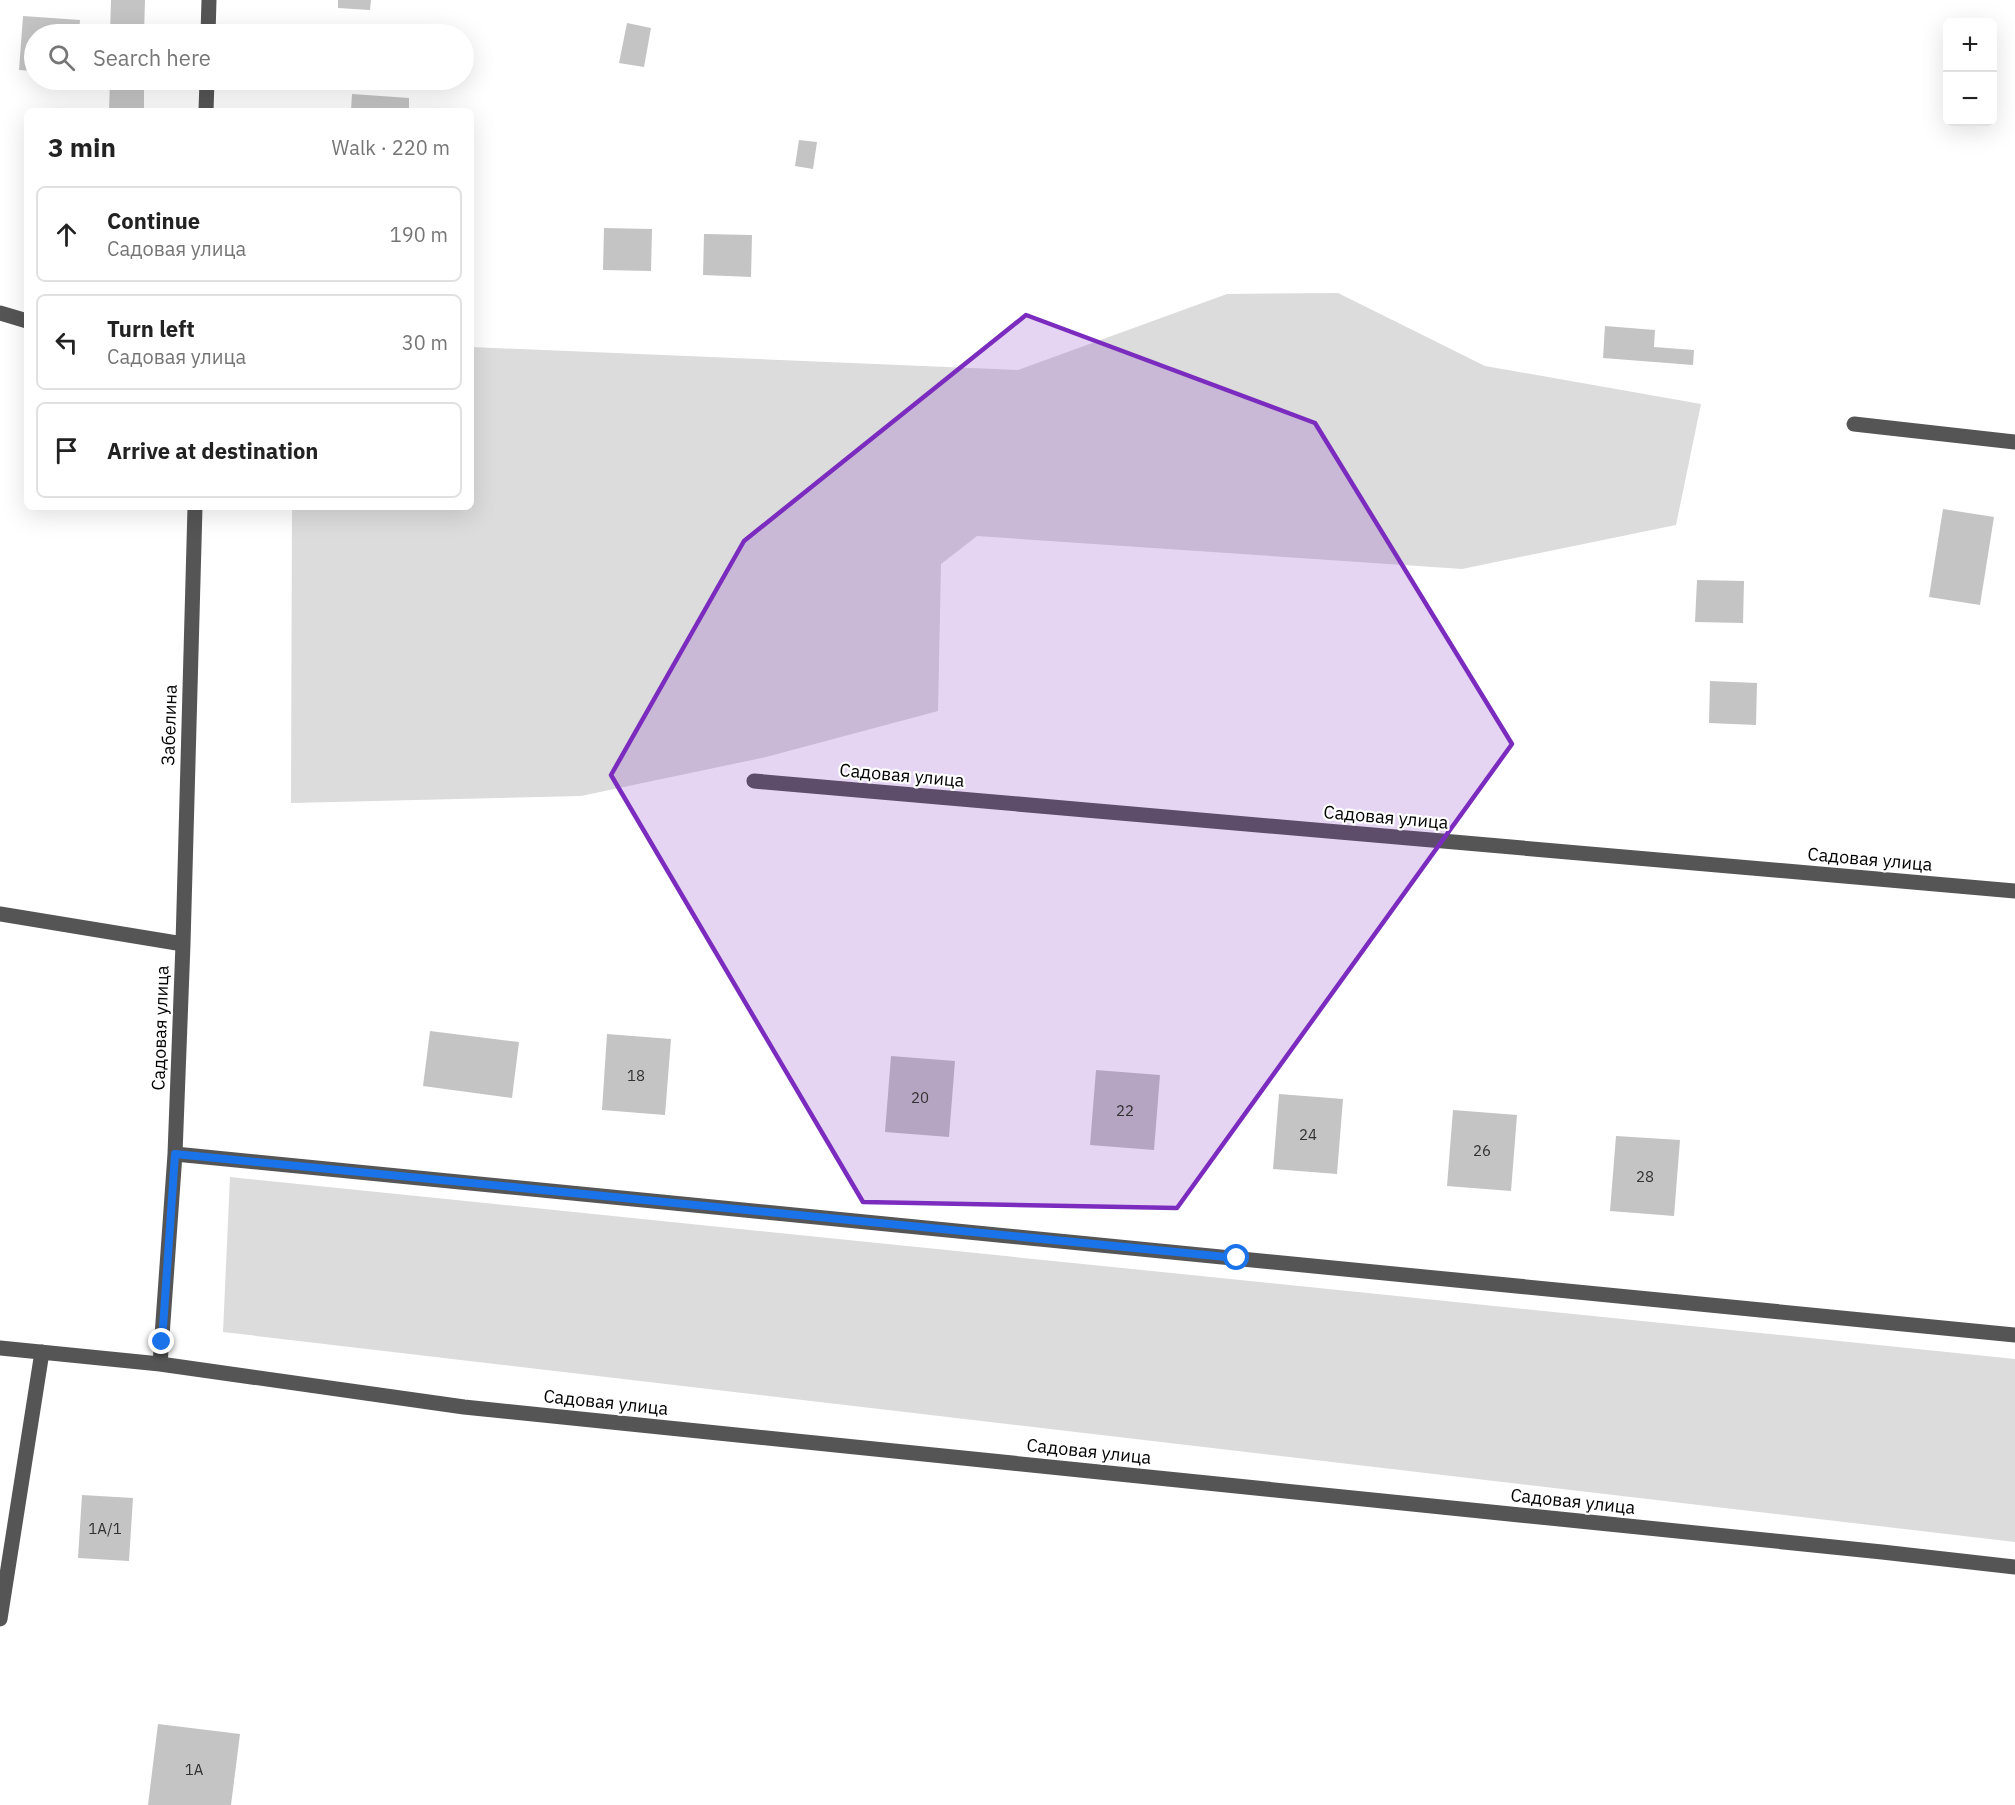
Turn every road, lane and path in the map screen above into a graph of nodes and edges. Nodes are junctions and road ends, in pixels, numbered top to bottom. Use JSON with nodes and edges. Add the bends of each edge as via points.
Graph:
{"nodes":[{"id":1,"x":209,"y":0,"type":"edge"},
{"id":2,"x":208,"y":24,"type":"edge"},
{"id":3,"x":207,"y":90,"type":"edge"},
{"id":4,"x":206,"y":108,"type":"edge"},
{"id":5,"x":0,"y":313,"type":"edge"},
{"id":6,"x":24,"y":320,"type":"edge"},
{"id":7,"x":1854,"y":424,"type":"dead end"},
{"id":8,"x":2015,"y":442,"type":"edge"},
{"id":9,"x":195,"y":510,"type":"edge"},
{"id":10,"x":754,"y":782,"type":"dead end"},
{"id":11,"x":2015,"y":891,"type":"edge"},
{"id":12,"x":0,"y":914,"type":"edge"},
{"id":13,"x":183,"y":944,"type":"junction"},
{"id":14,"x":175,"y":1154,"type":"junction"},
{"id":15,"x":2015,"y":1335,"type":"edge"},
{"id":16,"x":0,"y":1348,"type":"edge"},
{"id":17,"x":42,"y":1352,"type":"junction"},
{"id":18,"x":160,"y":1364,"type":"junction"},
{"id":19,"x":2015,"y":1567,"type":"edge"},
{"id":20,"x":4,"y":1571,"type":"edge"},
{"id":21,"x":0,"y":1618,"type":"edge"}],
"edges":[{"from":1,"to":2,"type":"street"},
{"from":3,"to":4,"type":"street"},
{"from":5,"to":6,"type":"street"},
{"from":7,"to":8,"type":"street"},
{"from":9,"to":13,"type":"street","name":"Забелина"},
{"from":10,"to":11,"type":"street","name":"Садовая улица"},
{"from":12,"to":13,"type":"street","name":"Садовая улица"},
{"from":13,"to":14,"type":"street","name":"Садовая улица"},
{"from":14,"to":15,"type":"street"},
{"from":14,"to":18,"type":"street","name":"Садовая улица"},
{"from":16,"to":17,"type":"street","name":"Садовая улица"},
{"from":17,"to":18,"type":"street","name":"Садовая улица"},
{"from":17,"to":20,"type":"street"},
{"from":18,"to":19,"type":"street","name":"Садовая улица","via":[[464,1407]]},
{"from":20,"to":21,"type":"street"}]}
